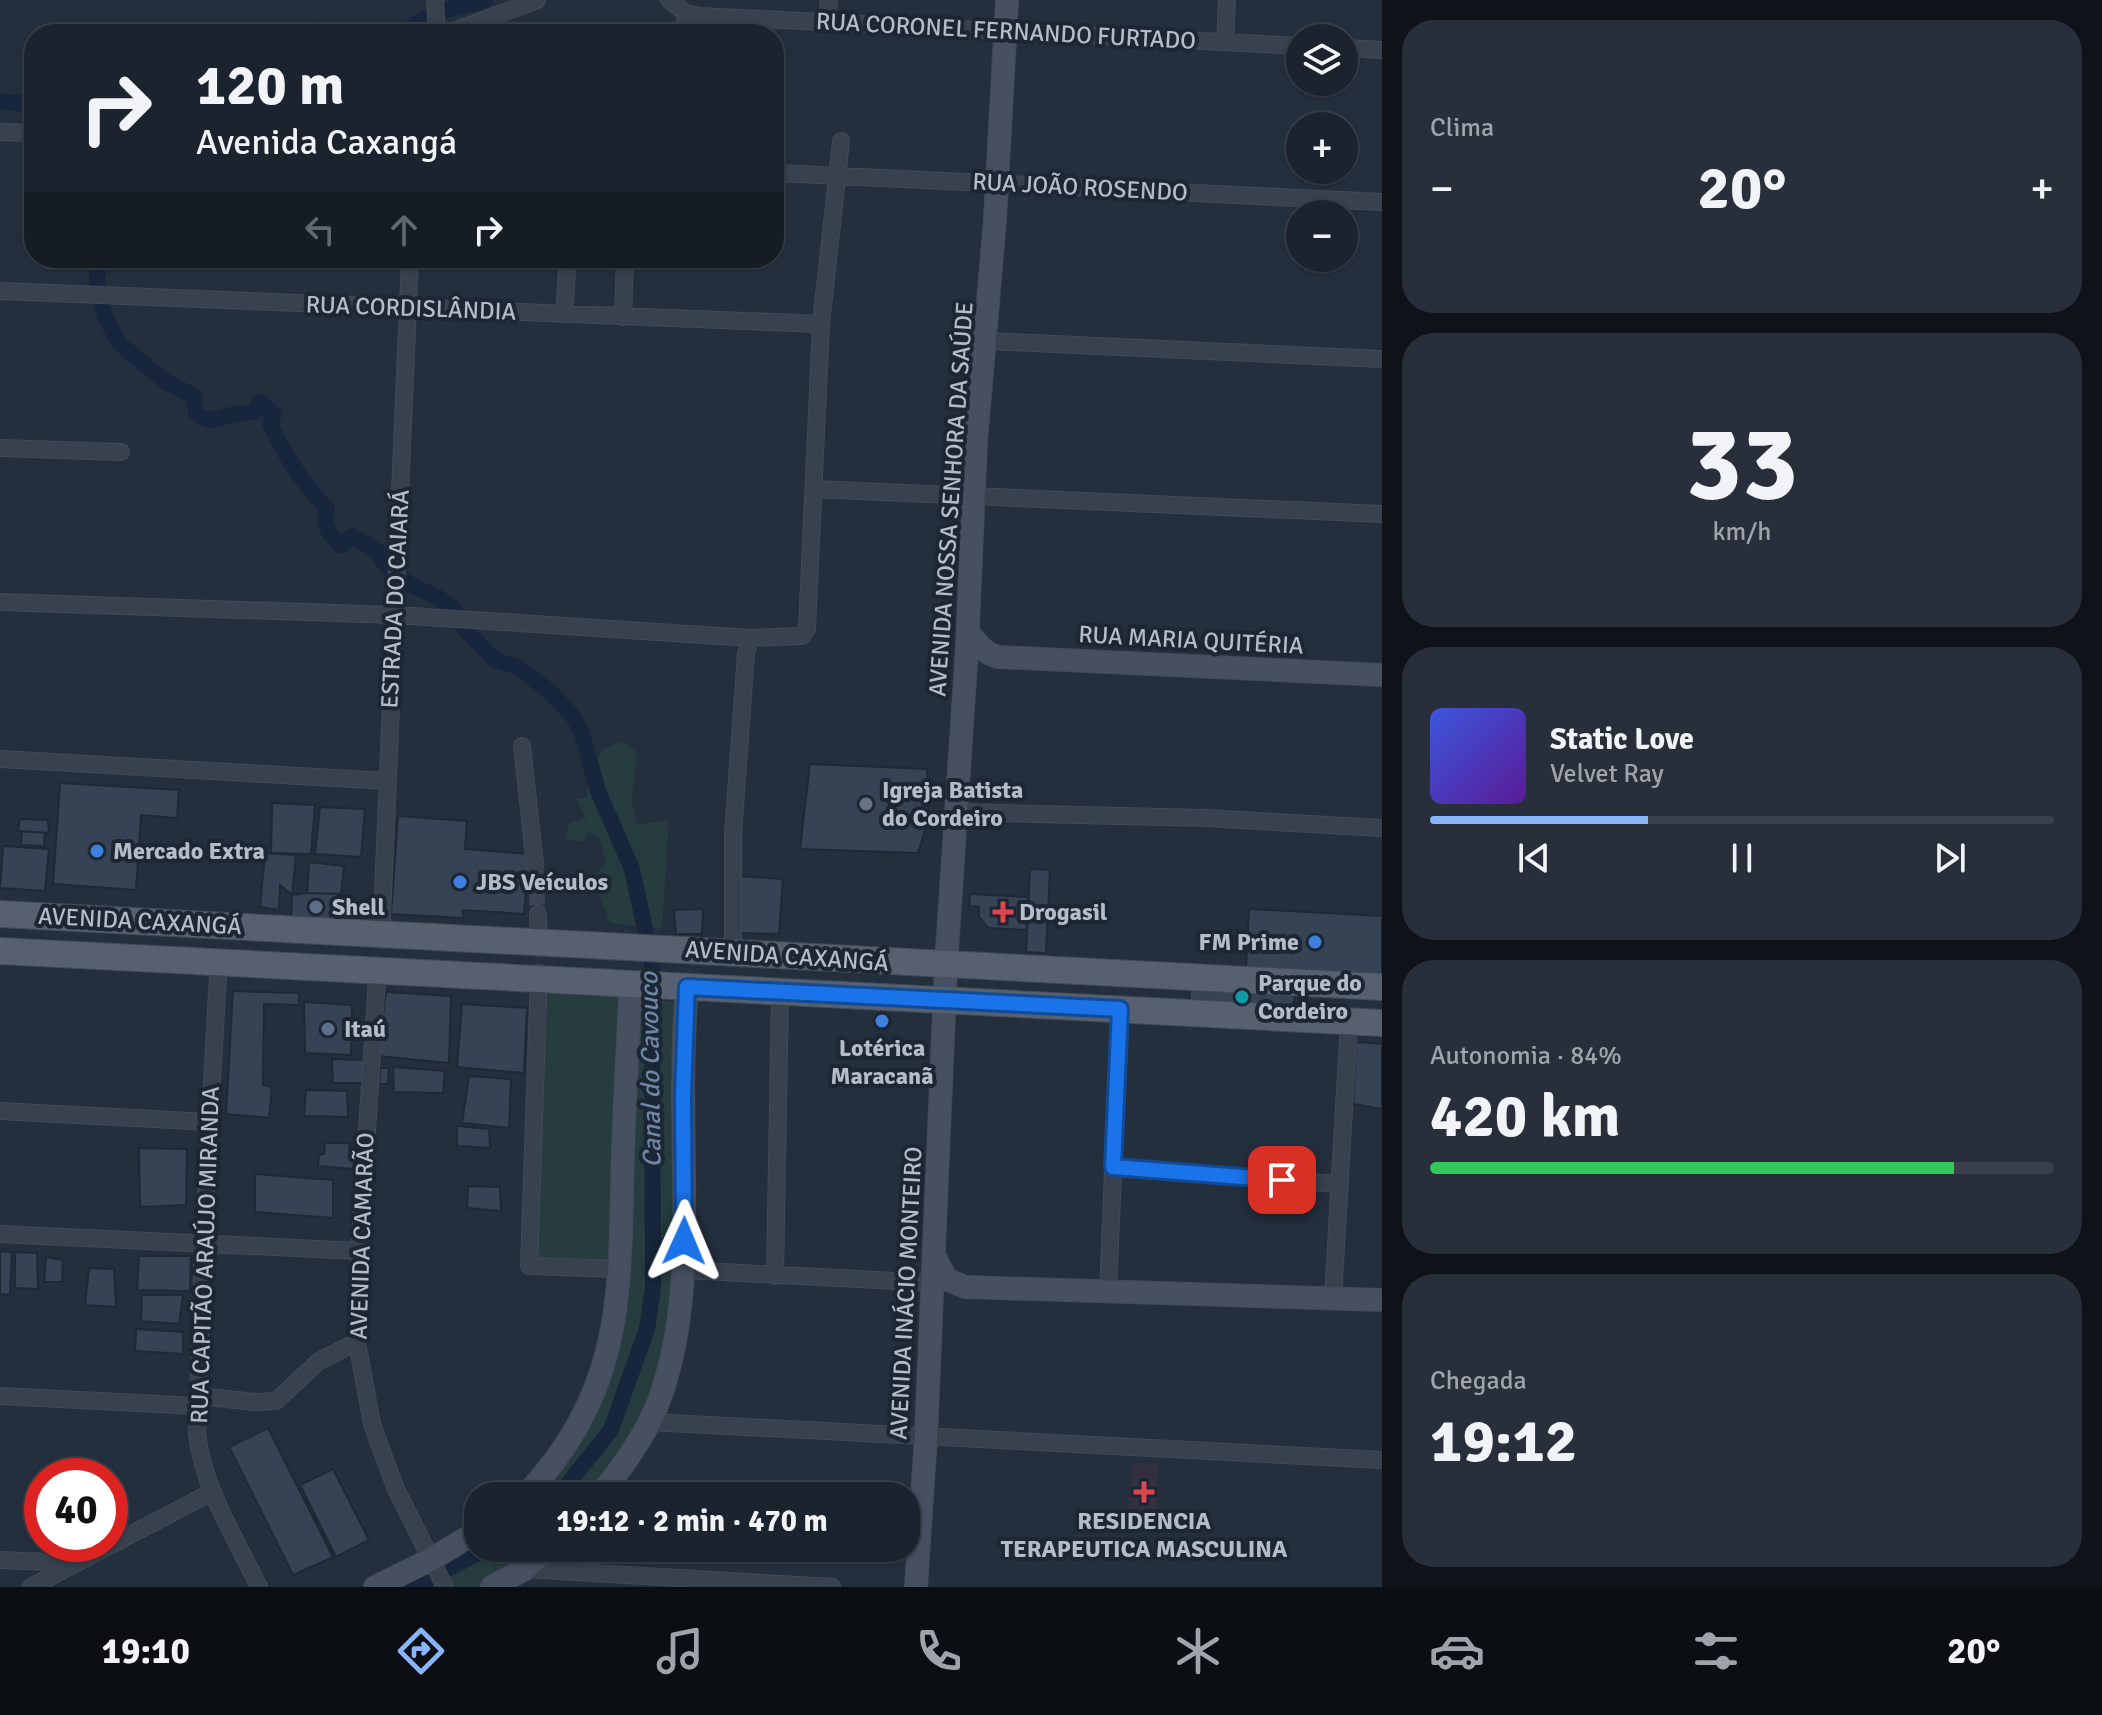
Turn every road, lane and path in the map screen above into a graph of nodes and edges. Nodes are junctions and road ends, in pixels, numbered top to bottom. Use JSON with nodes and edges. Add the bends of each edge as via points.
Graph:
{"nodes":[{"id":1,"x":537,"y":0,"type":"edge"},
{"id":2,"x":756,"y":0,"type":"edge"},
{"id":3,"x":829,"y":0,"type":"edge"},
{"id":4,"x":1007,"y":0,"type":"edge"},
{"id":5,"x":1227,"y":0,"type":"edge"},
{"id":6,"x":435,"y":2,"type":"edge"},
{"id":7,"x":679,"y":6,"type":"edge"},
{"id":8,"x":756,"y":19,"type":"junction"},
{"id":9,"x":826,"y":23,"type":"junction"},
{"id":10,"x":439,"y":24,"type":"edge"},
{"id":11,"x":466,"y":24,"type":"edge"},
{"id":12,"x":1006,"y":31,"type":"junction"},
{"id":13,"x":1225,"y":42,"type":"junction"},
{"id":14,"x":1286,"y":45,"type":"edge"},
{"id":15,"x":1358,"y":49,"type":"edge"},
{"id":16,"x":1382,"y":50,"type":"edge"},
{"id":17,"x":0,"y":132,"type":"edge"},
{"id":18,"x":24,"y":133,"type":"edge"},
{"id":19,"x":841,"y":141,"type":"dead end"},
{"id":20,"x":784,"y":173,"type":"edge"},
{"id":21,"x":836,"y":177,"type":"junction"},
{"id":22,"x":997,"y":183,"type":"junction"},
{"id":23,"x":1382,"y":202,"type":"edge"},
{"id":24,"x":409,"y":268,"type":"edge"},
{"id":25,"x":567,"y":268,"type":"edge"},
{"id":26,"x":625,"y":268,"type":"edge"},
{"id":27,"x":0,"y":291,"type":"edge"},
{"id":28,"x":407,"y":308,"type":"junction"},
{"id":29,"x":564,"y":314,"type":"junction"},
{"id":30,"x":623,"y":317,"type":"junction"},
{"id":31,"x":821,"y":324,"type":"junction"},
{"id":32,"x":986,"y":341,"type":"junction"},
{"id":33,"x":1382,"y":359,"type":"edge"},
{"id":34,"x":0,"y":448,"type":"edge"},
{"id":35,"x":121,"y":452,"type":"dead end"},
{"id":36,"x":814,"y":489,"type":"junction"},
{"id":37,"x":974,"y":496,"type":"junction"},
{"id":38,"x":1382,"y":514,"type":"edge"},
{"id":39,"x":0,"y":602,"type":"edge"},
{"id":40,"x":395,"y":615,"type":"junction"},
{"id":41,"x":968,"y":631,"type":"junction"},
{"id":42,"x":750,"y":638,"type":"junction"},
{"id":43,"x":998,"y":657,"type":"junction"},
{"id":44,"x":1382,"y":675,"type":"edge"},
{"id":45,"x":965,"y":678,"type":"junction"},
{"id":46,"x":522,"y":746,"type":"dead end"},
{"id":47,"x":0,"y":759,"type":"edge"},
{"id":48,"x":387,"y":781,"type":"junction"},
{"id":49,"x":957,"y":812,"type":"junction"},
{"id":50,"x":1382,"y":828,"type":"edge"},
{"id":51,"x":535,"y":865,"type":"tunnel mouth"},
{"id":52,"x":0,"y":914,"type":"edge"},
{"id":53,"x":538,"y":914,"type":"tunnel mouth"},
{"id":54,"x":381,"y":937,"type":"junction"},
{"id":55,"x":539,"y":945,"type":"junction"},
{"id":56,"x":0,"y":951,"type":"edge"},
{"id":57,"x":733,"y":952,"type":"junction"},
{"id":58,"x":219,"y":960,"type":"junction"},
{"id":59,"x":946,"y":965,"type":"junction"},
{"id":60,"x":378,"y":968,"type":"junction"},
{"id":61,"x":540,"y":976,"type":"junction"},
{"id":62,"x":634,"y":984,"type":"junction"},
{"id":63,"x":685,"y":987,"type":"junction"},
{"id":64,"x":1382,"y":987,"type":"edge"},
{"id":65,"x":780,"y":992,"type":"junction"},
{"id":66,"x":945,"y":1001,"type":"junction"},
{"id":67,"x":1120,"y":1009,"type":"junction"},
{"id":68,"x":1349,"y":1021,"type":"junction"},
{"id":69,"x":1382,"y":1023,"type":"edge"},
{"id":70,"x":0,"y":1111,"type":"edge"},
{"id":71,"x":210,"y":1122,"type":"junction"},
{"id":72,"x":1113,"y":1167,"type":"junction"},
{"id":73,"x":1338,"y":1184,"type":"junction"},
{"id":74,"x":0,"y":1234,"type":"edge"},
{"id":75,"x":203,"y":1244,"type":"junction"},
{"id":76,"x":359,"y":1251,"type":"junction"},
{"id":77,"x":934,"y":1256,"type":"junction"},
{"id":78,"x":620,"y":1269,"type":"junction"},
{"id":79,"x":685,"y":1270,"type":"junction"},
{"id":80,"x":775,"y":1276,"type":"junction"},
{"id":81,"x":933,"y":1283,"type":"junction"},
{"id":82,"x":965,"y":1287,"type":"junction"},
{"id":83,"x":1108,"y":1291,"type":"junction"},
{"id":84,"x":1333,"y":1299,"type":"junction"},
{"id":85,"x":1382,"y":1300,"type":"edge"},
{"id":86,"x":931,"y":1321,"type":"junction"},
{"id":87,"x":349,"y":1345,"type":"junction"},
{"id":88,"x":0,"y":1396,"type":"edge"},
{"id":89,"x":197,"y":1401,"type":"junction"},
{"id":90,"x":650,"y":1422,"type":"junction"},
{"id":91,"x":926,"y":1436,"type":"junction"},
{"id":92,"x":1382,"y":1460,"type":"edge"},
{"id":93,"x":538,"y":1482,"type":"edge"},
{"id":94,"x":611,"y":1482,"type":"edge"},
{"id":95,"x":212,"y":1492,"type":"junction"},
{"id":96,"x":464,"y":1541,"type":"edge"},
{"id":97,"x":0,"y":1560,"type":"edge"},
{"id":98,"x":433,"y":1562,"type":"junction"},
{"id":99,"x":533,"y":1562,"type":"edge"},
{"id":100,"x":78,"y":1563,"type":"junction"},
{"id":101,"x":525,"y":1569,"type":"junction"},
{"id":102,"x":631,"y":1581,"type":"edge"},
{"id":103,"x":31,"y":1587,"type":"edge"},
{"id":104,"x":259,"y":1587,"type":"edge"},
{"id":105,"x":375,"y":1587,"type":"edge"},
{"id":106,"x":445,"y":1587,"type":"edge"},
{"id":107,"x":492,"y":1587,"type":"edge"},
{"id":108,"x":832,"y":1587,"type":"edge"},
{"id":109,"x":916,"y":1587,"type":"edge"}],
"edges":[{"from":1,"to":11,"type":"street"},
{"from":2,"to":8,"type":"street"},
{"from":3,"to":9,"type":"street"},
{"from":4,"to":12,"type":"street","name":"AVENIDA NOSSA SENHORA DA SAÚDE"},
{"from":5,"to":13,"type":"street"},
{"from":6,"to":10,"type":"street"},
{"from":7,"to":8,"type":"street","name":"RUA CORONEL FERNANDO FURTADO"},
{"from":8,"to":9,"type":"street","name":"RUA CORONEL FERNANDO FURTADO"},
{"from":9,"to":12,"type":"street","name":"RUA CORONEL FERNANDO FURTADO"},
{"from":12,"to":13,"type":"street","name":"RUA CORONEL FERNANDO FURTADO"},
{"from":12,"to":22,"type":"street","name":"AVENIDA NOSSA SENHORA DA SAÚDE"},
{"from":13,"to":14,"type":"street","name":"RUA CORONEL FERNANDO FURTADO"},
{"from":15,"to":16,"type":"street"},
{"from":17,"to":18,"type":"street"},
{"from":19,"to":21,"type":"street"},
{"from":20,"to":21,"type":"street","name":"RUA JOÃO ROSENDO"},
{"from":21,"to":22,"type":"street","name":"RUA JOÃO ROSENDO"},
{"from":21,"to":31,"type":"street"},
{"from":22,"to":23,"type":"street","name":"RUA JOÃO ROSENDO"},
{"from":22,"to":32,"type":"street","name":"AVENIDA NOSSA SENHORA DA SAÚDE"},
{"from":24,"to":28,"type":"street","name":"ESTRADA DO CAIARÁ"},
{"from":25,"to":29,"type":"street"},
{"from":26,"to":30,"type":"street"},
{"from":27,"to":28,"type":"street","name":"RUA CORDISLÂNDIA"},
{"from":28,"to":29,"type":"street","name":"RUA CORDISLÂNDIA"},
{"from":28,"to":40,"type":"street","name":"ESTRADA DO CAIARÁ"},
{"from":29,"to":30,"type":"street","name":"RUA CORDISLÂNDIA"},
{"from":30,"to":31,"type":"street","name":"RUA CORDISLÂNDIA"},
{"from":31,"to":36,"type":"street"},
{"from":32,"to":33,"type":"street"},
{"from":32,"to":37,"type":"street","name":"AVENIDA NOSSA SENHORA DA SAÚDE"},
{"from":34,"to":35,"type":"street"},
{"from":36,"to":37,"type":"street"},
{"from":36,"to":42,"type":"street","via":[[805,633]]},
{"from":37,"to":38,"type":"street"},
{"from":37,"to":41,"type":"street","name":"AVENIDA NOSSA SENHORA DA SAÚDE"},
{"from":39,"to":40,"type":"street"},
{"from":40,"to":42,"type":"street"},
{"from":40,"to":48,"type":"street","name":"ESTRADA DO CAIARÁ"},
{"from":41,"to":43,"type":"street","via":[[982,649]]},
{"from":41,"to":45,"type":"street","name":"AVENIDA NOSSA SENHORA DA SAÚDE"},
{"from":42,"to":57,"type":"street","via":[[735,794]]},
{"from":43,"to":44,"type":"street","name":"RUA MARIA QUITÉRIA"},
{"from":43,"to":45,"type":"street"},
{"from":45,"to":49,"type":"street","name":"AVENIDA NOSSA SENHORA DA SAÚDE"},
{"from":46,"to":51,"type":"street"},
{"from":47,"to":48,"type":"street"},
{"from":48,"to":54,"type":"street","name":"ESTRADA DO CAIARÁ"},
{"from":49,"to":50,"type":"street"},
{"from":49,"to":59,"type":"street","name":"AVENIDA NOSSA SENHORA DA SAÚDE"},
{"from":52,"to":54,"type":"main road","name":"AVENIDA CAXANGÁ"},
{"from":53,"to":55,"type":"street"},
{"from":54,"to":55,"type":"main road","name":"AVENIDA CAXANGÁ"},
{"from":55,"to":57,"type":"main road","name":"AVENIDA CAXANGÁ"},
{"from":56,"to":58,"type":"main road","name":"AVENIDA CAXANGÁ"},
{"from":57,"to":59,"type":"main road","name":"AVENIDA CAXANGÁ"},
{"from":58,"to":60,"type":"main road","name":"AVENIDA CAXANGÁ"},
{"from":58,"to":71,"type":"street","name":"RUA CAPITÃO ARAÚJO MIRANDA"},
{"from":59,"to":64,"type":"main road","name":"AVENIDA CAXANGÁ"},
{"from":59,"to":66,"type":"street","name":"AVENIDA NOSSA SENHORA DA SAÚDE"},
{"from":60,"to":61,"type":"main road","name":"AVENIDA CAXANGÁ"},
{"from":60,"to":76,"type":"street","name":"AVENIDA CAMARÃO"},
{"from":61,"to":62,"type":"main road","name":"AVENIDA CAXANGÁ"},
{"from":61,"to":78,"type":"street","via":[[529,1266]]},
{"from":62,"to":63,"type":"main road","name":"AVENIDA CAXANGÁ"},
{"from":62,"to":78,"type":"street"},
{"from":63,"to":65,"type":"main road","name":"AVENIDA CAXANGÁ"},
{"from":63,"to":79,"type":"street"},
{"from":65,"to":66,"type":"main road","name":"AVENIDA CAXANGÁ"},
{"from":65,"to":80,"type":"street"},
{"from":66,"to":67,"type":"main road","name":"AVENIDA CAXANGÁ"},
{"from":66,"to":77,"type":"street","name":"AVENIDA INÁCIO MONTEIRO"},
{"from":67,"to":68,"type":"main road","name":"AVENIDA CAXANGÁ"},
{"from":67,"to":72,"type":"street"},
{"from":68,"to":69,"type":"main road","name":"AVENIDA CAXANGÁ"},
{"from":68,"to":73,"type":"street"},
{"from":70,"to":71,"type":"street"},
{"from":71,"to":75,"type":"street","name":"RUA CAPITÃO ARAÚJO MIRANDA"},
{"from":72,"to":73,"type":"street"},
{"from":72,"to":83,"type":"street"},
{"from":73,"to":84,"type":"street"},
{"from":74,"to":75,"type":"street"},
{"from":75,"to":76,"type":"street"},
{"from":75,"to":89,"type":"street","name":"RUA CAPITÃO ARAÚJO MIRANDA"},
{"from":76,"to":87,"type":"street","name":"AVENIDA CAMARÃO"},
{"from":77,"to":81,"type":"street","name":"AVENIDA INÁCIO MONTEIRO"},
{"from":77,"to":82,"type":"street","via":[[946,1279]]},
{"from":78,"to":93,"type":"street","via":[[610,1346],[586,1411]]},
{"from":79,"to":80,"type":"street"},
{"from":79,"to":90,"type":"street","via":[[670,1360]]},
{"from":80,"to":81,"type":"street"},
{"from":81,"to":86,"type":"street","name":"AVENIDA INÁCIO MONTEIRO"},
{"from":82,"to":83,"type":"street"},
{"from":82,"to":86,"type":"street"},
{"from":83,"to":84,"type":"street"},
{"from":84,"to":85,"type":"street"},
{"from":86,"to":91,"type":"street","name":"AVENIDA INÁCIO MONTEIRO"},
{"from":87,"to":89,"type":"street","via":[[319,1361],[276,1401]]},
{"from":87,"to":98,"type":"street","name":"AVENIDA CAMARÃO","via":[[395,1487]]},
{"from":88,"to":89,"type":"street"},
{"from":89,"to":95,"type":"street","name":"RUA CAPITÃO ARAÚJO MIRANDA","via":[[199,1450]]},
{"from":90,"to":91,"type":"street"},
{"from":90,"to":94,"type":"street"},
{"from":91,"to":92,"type":"street"},
{"from":91,"to":109,"type":"street","name":"AVENIDA INÁCIO MONTEIRO"},
{"from":95,"to":100,"type":"street"},
{"from":95,"to":104,"type":"street","name":"RUA CAPITÃO ARAÚJO MIRANDA"},
{"from":96,"to":98,"type":"street"},
{"from":97,"to":100,"type":"street"},
{"from":98,"to":105,"type":"street"},
{"from":98,"to":106,"type":"street","name":"AVENIDA CAMARÃO"},
{"from":99,"to":101,"type":"street"},
{"from":100,"to":103,"type":"street"},
{"from":101,"to":102,"type":"street"},
{"from":101,"to":107,"type":"street"},
{"from":102,"to":108,"type":"street"}]}
